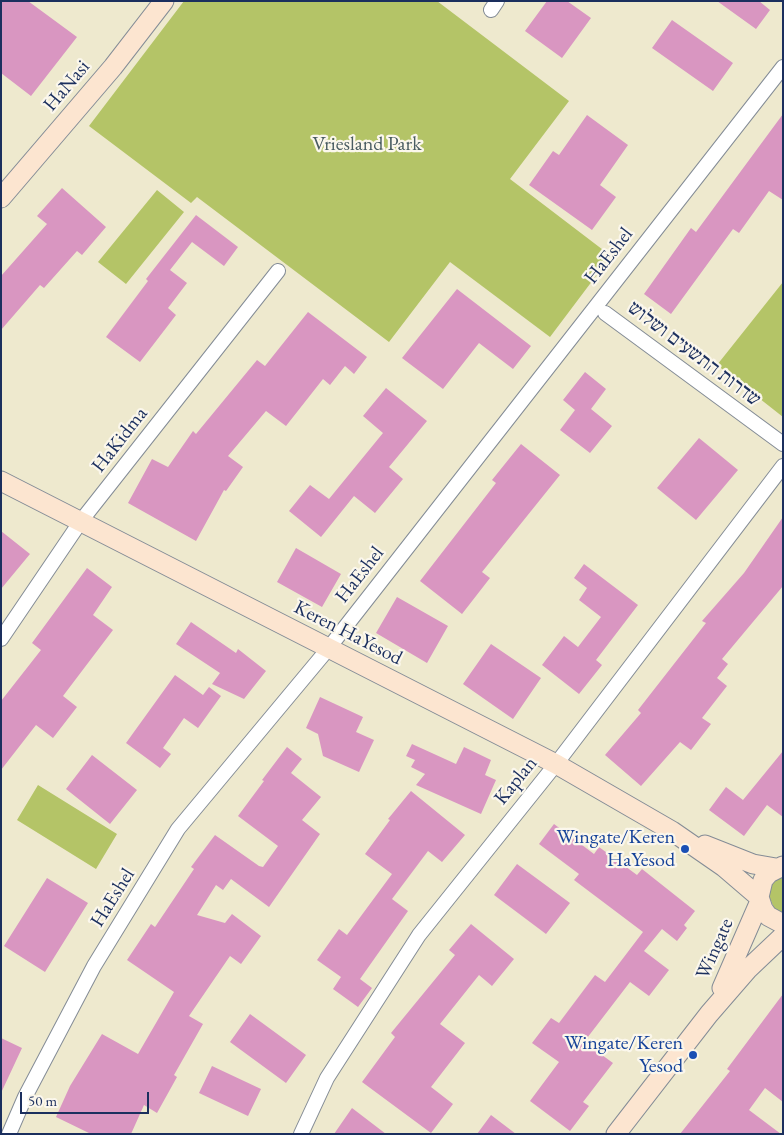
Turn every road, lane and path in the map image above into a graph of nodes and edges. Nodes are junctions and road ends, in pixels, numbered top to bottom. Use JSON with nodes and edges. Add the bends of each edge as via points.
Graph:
{"nodes":[{"id":1,"x":164,"y":1,"type":"edge"},
{"id":2,"x":783,"y":67,"type":"edge"},
{"id":3,"x":1,"y":198,"type":"edge"},
{"id":4,"x":278,"y":270,"type":"dead end"},
{"id":5,"x":605,"y":313,"type":"dead end"},
{"id":6,"x":783,"y":444,"type":"edge"},
{"id":7,"x":783,"y":466,"type":"edge"},
{"id":8,"x":1,"y":481,"type":"edge"},
{"id":9,"x":81,"y":521,"type":"junction"},
{"id":10,"x":1,"y":639,"type":"edge"},
{"id":11,"x":328,"y":649,"type":"junction"},
{"id":12,"x":556,"y":764,"type":"junction"},
{"id":13,"x":672,"y":831,"type":"junction"},
{"id":14,"x":779,"y":867,"type":"edge"},
{"id":15,"x":759,"y":899,"type":"junction"},
{"id":16,"x":783,"y":924,"type":"edge"},
{"id":17,"x":783,"y":936,"type":"edge"},
{"id":18,"x":709,"y":1014,"type":"junction"},
{"id":19,"x":9,"y":1134,"type":"edge"},
{"id":20,"x":301,"y":1134,"type":"edge"},
{"id":21,"x":616,"y":1134,"type":"edge"}],
"edges":[{"from":1,"to":3,"type":"street","name":"HaNasi"},
{"from":2,"to":11,"type":"street","name":"HaEshel"},
{"from":4,"to":9,"type":"street","name":"HaKidma"},
{"from":5,"to":6,"type":"street","name":"שדרות התשעים ושלוש"},
{"from":7,"to":12,"type":"street","name":"Kaplan"},
{"from":8,"to":9,"type":"street","name":"Keren HaYesod"},
{"from":9,"to":10,"type":"street","name":"HaKidma"},
{"from":9,"to":11,"type":"street","name":"Keren HaYesod"},
{"from":11,"to":12,"type":"street","name":"Keren HaYesod"},
{"from":11,"to":19,"type":"street","name":"HaEshel","via":[[178,829],[94,966]]},
{"from":12,"to":13,"type":"street","name":"Keren HaYesod"},
{"from":12,"to":20,"type":"street","name":"Kaplan","via":[[419,935],[327,1078]]},
{"from":13,"to":14,"type":"street","name":"Keren HaYesod","via":[[753,864]]},
{"from":13,"to":15,"type":"street","name":"Keren HaYesod","via":[[724,867]]},
{"from":14,"to":15,"type":"street","name":"Wingate","via":[[763,880]]},
{"from":15,"to":16,"type":"street","name":"Keren HaYesod","via":[[768,916]]},
{"from":15,"to":18,"type":"street","name":"Wingate","via":[[734,965]]},
{"from":17,"to":18,"type":"street","name":"Wingate"},
{"from":18,"to":21,"type":"street","name":"Wingate"}]}
